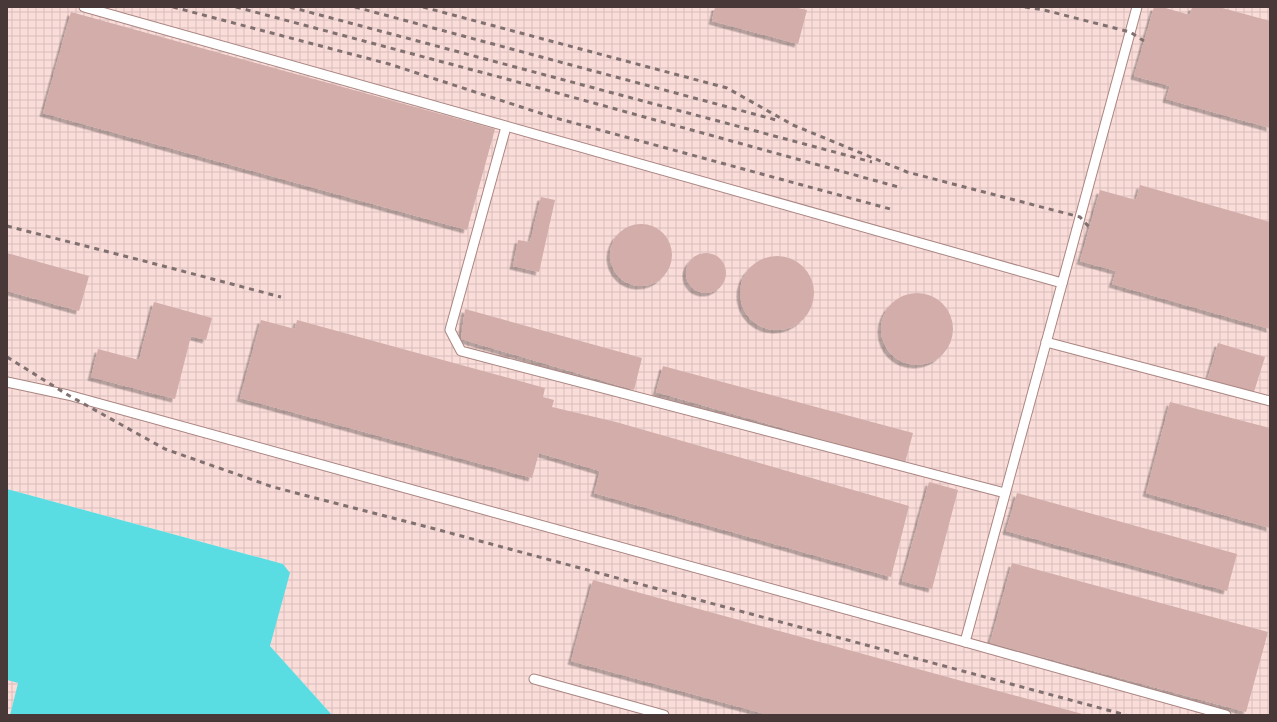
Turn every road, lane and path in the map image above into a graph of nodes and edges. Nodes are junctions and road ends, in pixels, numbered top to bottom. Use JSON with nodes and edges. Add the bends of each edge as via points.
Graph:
{"nodes":[{"id":1,"x":84,"y":7,"type":"edge"},
{"id":2,"x":1137,"y":7,"type":"edge"},
{"id":3,"x":506,"y":127,"type":"junction"},
{"id":4,"x":1062,"y":283,"type":"junction"},
{"id":5,"x":1046,"y":342,"type":"junction"},
{"id":6,"x":7,"y":382,"type":"edge"},
{"id":7,"x":1270,"y":402,"type":"edge"},
{"id":8,"x":1005,"y":493,"type":"junction"},
{"id":9,"x":965,"y":642,"type":"junction"},
{"id":10,"x":534,"y":679,"type":"dead end"},
{"id":11,"x":664,"y":715,"type":"edge"},
{"id":12,"x":1226,"y":715,"type":"edge"}],
"edges":[{"from":1,"to":3,"type":"lane"},
{"from":2,"to":4,"type":"lane"},
{"from":3,"to":4,"type":"lane"},
{"from":3,"to":8,"type":"lane","via":[[450,330],[461,351]]},
{"from":4,"to":5,"type":"lane"},
{"from":5,"to":7,"type":"lane"},
{"from":5,"to":8,"type":"lane"},
{"from":6,"to":9,"type":"lane","via":[[68,395]]},
{"from":8,"to":9,"type":"lane"},
{"from":9,"to":12,"type":"lane"},
{"from":10,"to":11,"type":"lane"}]}
